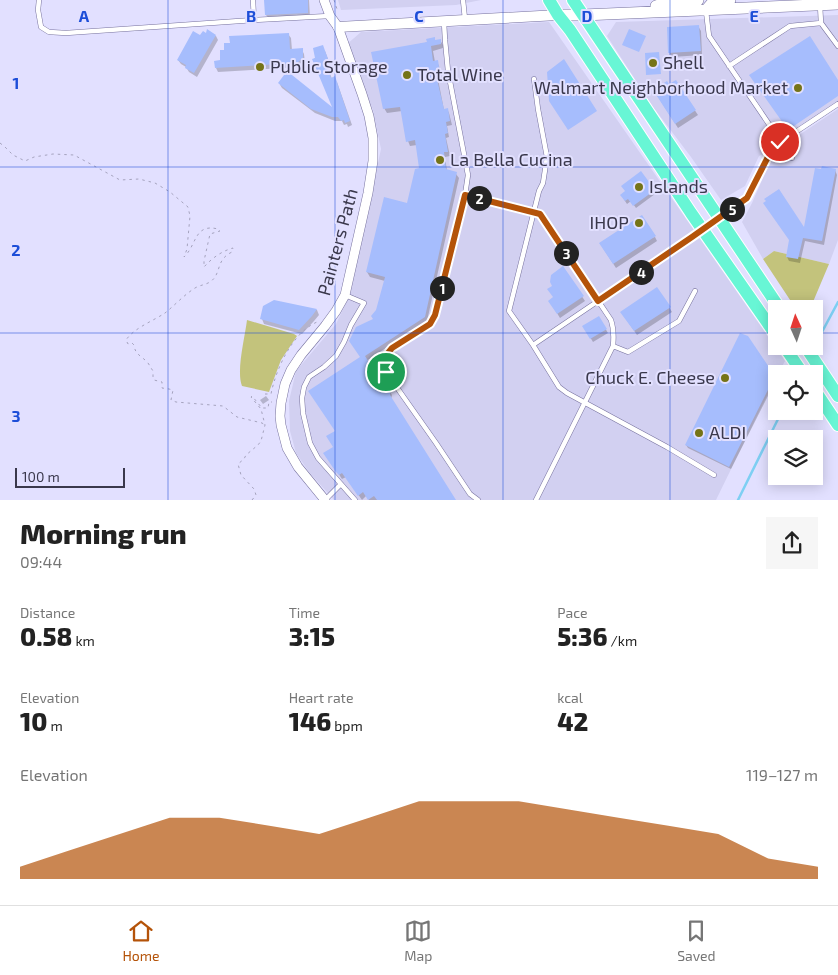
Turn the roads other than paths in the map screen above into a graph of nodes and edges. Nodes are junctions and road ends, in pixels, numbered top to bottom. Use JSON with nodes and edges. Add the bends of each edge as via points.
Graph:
{"nodes":[{"id":1,"x":39,"y":0,"type":"edge"},
{"id":2,"x":252,"y":0,"type":"edge"},
{"id":3,"x":324,"y":0,"type":"edge"},
{"id":4,"x":463,"y":0,"type":"edge"},
{"id":5,"x":549,"y":0,"type":"edge"},
{"id":6,"x":573,"y":0,"type":"edge"},
{"id":7,"x":698,"y":0,"type":"edge"},
{"id":8,"x":730,"y":0,"type":"edge"},
{"id":9,"x":838,"y":4,"type":"edge"},
{"id":10,"x":820,"y":5,"type":"junction"},
{"id":11,"x":706,"y":10,"type":"junction"},
{"id":12,"x":643,"y":12,"type":"junction"},
{"id":13,"x":334,"y":14,"type":"junction"},
{"id":14,"x":558,"y":15,"type":"junction"},
{"id":15,"x":583,"y":15,"type":"junction"},
{"id":16,"x":254,"y":20,"type":"junction"},
{"id":17,"x":465,"y":21,"type":"junction"},
{"id":18,"x":444,"y":22,"type":"junction"},
{"id":19,"x":821,"y":23,"type":"junction"},
{"id":20,"x":338,"y":27,"type":"junction"},
{"id":21,"x":838,"y":46,"type":"edge"},
{"id":22,"x":729,"y":66,"type":"junction"},
{"id":23,"x":534,"y":79,"type":"dead end"},
{"id":24,"x":838,"y":104,"type":"edge"},
{"id":25,"x":780,"y":142,"type":"junction"},
{"id":26,"x":792,"y":158,"type":"dead end"},
{"id":27,"x":465,"y":195,"type":"junction"},
{"id":28,"x":534,"y":212,"type":"junction"},
{"id":29,"x":719,"y":218,"type":"junction"},
{"id":30,"x":703,"y":230,"type":"junction"},
{"id":31,"x":695,"y":291,"type":"dead end"},
{"id":32,"x":345,"y":295,"type":"junction"},
{"id":33,"x":774,"y":300,"type":"edge"},
{"id":34,"x":598,"y":301,"type":"junction"},
{"id":35,"x":768,"y":323,"type":"edge"},
{"id":36,"x":533,"y":345,"type":"junction"},
{"id":37,"x":613,"y":346,"type":"junction"},
{"id":38,"x":811,"y":355,"type":"edge"},
{"id":39,"x":836,"y":389,"type":"edge"},
{"id":40,"x":584,"y":401,"type":"junction"},
{"id":41,"x":823,"y":402,"type":"edge"},
{"id":42,"x":836,"y":420,"type":"edge"},
{"id":43,"x":714,"y":475,"type":"dead end"},
{"id":44,"x":341,"y":484,"type":"junction"},
{"id":45,"x":325,"y":500,"type":"edge"},
{"id":46,"x":355,"y":500,"type":"edge"},
{"id":47,"x":478,"y":500,"type":"edge"},
{"id":48,"x":536,"y":500,"type":"edge"}],
"edges":[{"from":1,"to":16,"type":"lane","via":[[41,27],[49,32]]},
{"from":2,"to":16,"type":"lane"},
{"from":3,"to":13,"type":"street","name":"Painters Path"},
{"from":4,"to":17,"type":"lane"},
{"from":5,"to":14,"type":"main road"},
{"from":6,"to":14,"type":"main road"},
{"from":6,"to":15,"type":"main road"},
{"from":7,"to":12,"type":"main road","via":[[662,4]]},
{"from":8,"to":11,"type":"main road","via":[[714,2]]},
{"from":9,"to":10,"type":"main road"},
{"from":10,"to":11,"type":"main road"},
{"from":10,"to":19,"type":"lane"},
{"from":11,"to":12,"type":"main road"},
{"from":11,"to":22,"type":"lane","via":[[709,36]]},
{"from":12,"to":15,"type":"main road"},
{"from":13,"to":16,"type":"lane"},
{"from":13,"to":20,"type":"street","name":"Painters Path"},
{"from":14,"to":15,"type":"main road"},
{"from":14,"to":17,"type":"street"},
{"from":14,"to":30,"type":"main road"},
{"from":15,"to":29,"type":"main road"},
{"from":17,"to":18,"type":"street"},
{"from":18,"to":20,"type":"street"},
{"from":18,"to":27,"type":"lane","via":[[448,71],[468,175]]},
{"from":19,"to":21,"type":"lane"},
{"from":19,"to":22,"type":"lane","via":[[790,26]]},
{"from":20,"to":32,"type":"street","name":"Painters Path","via":[[369,116],[373,138],[372,177]]},
{"from":22,"to":25,"type":"lane"},
{"from":23,"to":28,"type":"lane","via":[[547,157]]},
{"from":24,"to":25,"type":"lane"},
{"from":25,"to":26,"type":"lane"},
{"from":25,"to":29,"type":"lane","via":[[773,147],[747,198]]},
{"from":27,"to":28,"type":"lane"},
{"from":27,"to":47,"type":"lane","via":[[435,315],[430,324],[392,348],[384,365],[470,494]]},
{"from":28,"to":34,"type":"lane","via":[[540,214]]},
{"from":28,"to":36,"type":"lane","via":[[509,311]]},
{"from":29,"to":30,"type":"lane"},
{"from":29,"to":33,"type":"main road"},
{"from":30,"to":34,"type":"lane"},
{"from":30,"to":35,"type":"main road"},
{"from":31,"to":37,"type":"lane","via":[[679,321],[628,352]]},
{"from":32,"to":44,"type":"lane","via":[[364,303],[336,356],[310,376],[302,398],[310,444]]},
{"from":32,"to":45,"type":"street","name":"Painters Path","via":[[291,370],[281,403],[281,426],[287,448]]},
{"from":34,"to":36,"type":"lane"},
{"from":34,"to":37,"type":"lane","via":[[614,327]]},
{"from":36,"to":40,"type":"lane","via":[[559,386]]},
{"from":37,"to":40,"type":"lane"},
{"from":38,"to":39,"type":"main road"},
{"from":40,"to":43,"type":"lane"},
{"from":40,"to":48,"type":"lane"},
{"from":41,"to":42,"type":"main road"},
{"from":44,"to":45,"type":"lane"},
{"from":44,"to":46,"type":"lane"}]}
